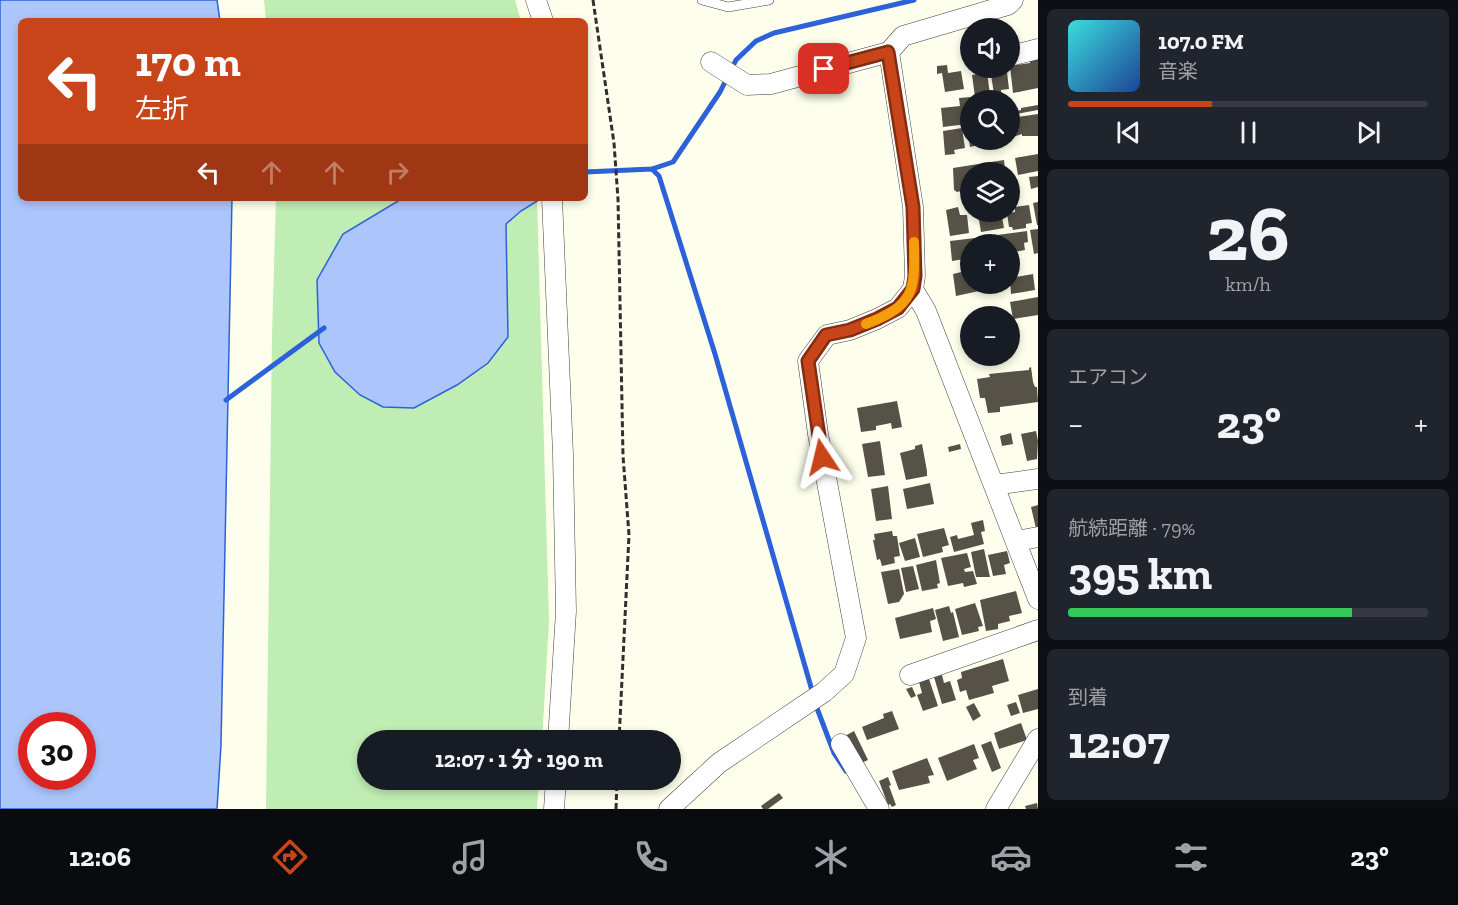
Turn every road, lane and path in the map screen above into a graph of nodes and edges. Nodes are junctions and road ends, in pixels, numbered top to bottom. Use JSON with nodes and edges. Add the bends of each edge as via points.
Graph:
{"nodes":[{"id":1,"x":536,"y":0,"type":"edge"},
{"id":2,"x":593,"y":0,"type":"edge"},
{"id":3,"x":702,"y":0,"type":"edge"},
{"id":4,"x":769,"y":0,"type":"edge"},
{"id":5,"x":1013,"y":0,"type":"edge"},
{"id":6,"x":752,"y":2,"type":"edge"},
{"id":7,"x":542,"y":18,"type":"edge"},
{"id":8,"x":1038,"y":49,"type":"edge"},
{"id":9,"x":888,"y":52,"type":"junction"},
{"id":10,"x":1020,"y":54,"type":"edge"},
{"id":11,"x":711,"y":62,"type":"dead end"},
{"id":12,"x":552,"y":201,"type":"edge"},
{"id":13,"x":913,"y":289,"type":"junction"},
{"id":14,"x":1038,"y":478,"type":"edge"},
{"id":15,"x":994,"y":485,"type":"junction"},
{"id":16,"x":1038,"y":537,"type":"edge"},
{"id":17,"x":1017,"y":542,"type":"junction"},
{"id":18,"x":1038,"y":599,"type":"edge"},
{"id":19,"x":1038,"y":630,"type":"edge"},
{"id":20,"x":910,"y":675,"type":"dead end"},
{"id":21,"x":559,"y":730,"type":"edge"},
{"id":22,"x":620,"y":730,"type":"edge"},
{"id":23,"x":1038,"y":738,"type":"edge"},
{"id":24,"x":841,"y":744,"type":"dead end"},
{"id":25,"x":555,"y":790,"type":"edge"},
{"id":26,"x":617,"y":790,"type":"edge"},
{"id":27,"x":554,"y":809,"type":"edge"},
{"id":28,"x":616,"y":809,"type":"edge"},
{"id":29,"x":669,"y":809,"type":"edge"},
{"id":30,"x":879,"y":809,"type":"edge"},
{"id":31,"x":996,"y":809,"type":"edge"}],
"edges":[{"from":1,"to":7,"type":"street"},
{"from":2,"to":22,"type":"path","via":[[614,143],[618,199],[623,456],[629,535]]},
{"from":3,"to":6,"type":"lane","via":[[728,7]]},
{"from":4,"to":6,"type":"lane"},
{"from":5,"to":9,"type":"street","via":[[1008,5],[903,36]]},
{"from":8,"to":10,"type":"street"},
{"from":9,"to":11,"type":"street","via":[[771,84],[747,85]]},
{"from":9,"to":13,"type":"street","via":[[913,207]]},
{"from":12,"to":21,"type":"street","via":[[566,611]]},
{"from":13,"to":15,"type":"street","via":[[926,310]]},
{"from":13,"to":29,"type":"street","via":[[898,308],[850,330],[826,335],[808,361],[856,638],[844,674],[824,692],[718,763]]},
{"from":14,"to":15,"type":"street"},
{"from":15,"to":17,"type":"street"},
{"from":16,"to":17,"type":"street"},
{"from":17,"to":18,"type":"street"},
{"from":19,"to":20,"type":"street"},
{"from":23,"to":31,"type":"street"},
{"from":24,"to":30,"type":"street"},
{"from":25,"to":27,"type":"street"},
{"from":26,"to":28,"type":"path"}]}
